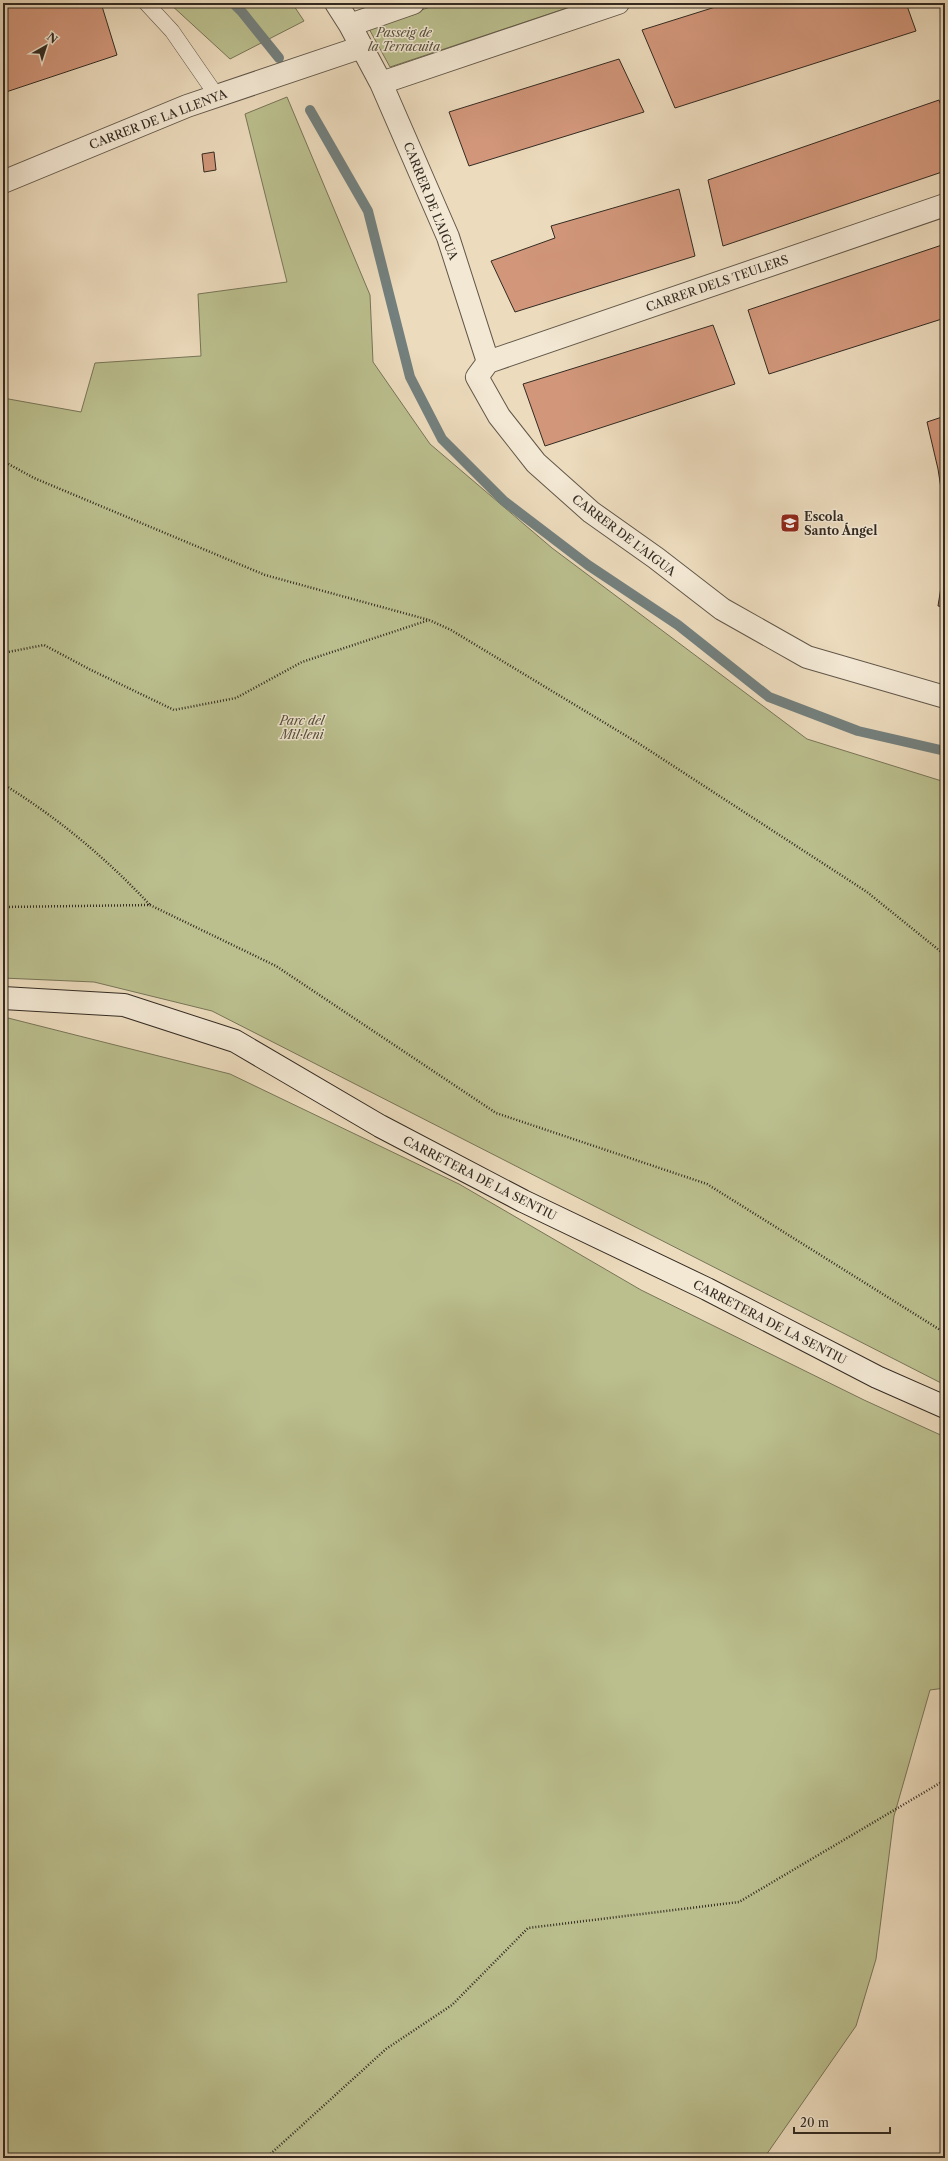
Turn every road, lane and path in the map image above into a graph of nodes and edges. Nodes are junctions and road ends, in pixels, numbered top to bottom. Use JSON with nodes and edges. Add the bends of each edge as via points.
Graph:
{"nodes":[{"id":1,"x":146,"y":3,"type":"edge"},
{"id":2,"x":336,"y":3,"type":"edge"},
{"id":3,"x":413,"y":3,"type":"edge"},
{"id":4,"x":618,"y":3,"type":"edge"},
{"id":5,"x":350,"y":25,"type":"junction"},
{"id":6,"x":362,"y":47,"type":"junction"},
{"id":7,"x":381,"y":83,"type":"junction"},
{"id":8,"x":217,"y":96,"type":"junction"},
{"id":9,"x":3,"y":182,"type":"edge"},
{"id":10,"x":945,"y":205,"type":"edge"},
{"id":11,"x":488,"y":362,"type":"junction"},
{"id":12,"x":3,"y":461,"type":"edge"},
{"id":13,"x":429,"y":620,"type":"junction"},
{"id":14,"x":3,"y":653,"type":"edge"},
{"id":15,"x":945,"y":697,"type":"edge"},
{"id":16,"x":3,"y":784,"type":"edge"},
{"id":17,"x":150,"y":905,"type":"junction"},
{"id":18,"x":3,"y":907,"type":"edge"},
{"id":19,"x":945,"y":955,"type":"edge"},
{"id":20,"x":3,"y":998,"type":"edge"},
{"id":21,"x":945,"y":1333,"type":"edge"},
{"id":22,"x":945,"y":1407,"type":"edge"},
{"id":23,"x":945,"y":1780,"type":"edge"},
{"id":24,"x":266,"y":2158,"type":"edge"}],
"edges":[{"from":1,"to":8,"type":"lane","via":[[172,31]]},
{"from":2,"to":5,"type":"street","name":"CARRER DE L'AIGUA"},
{"from":3,"to":5,"type":"street"},
{"from":4,"to":7,"type":"street"},
{"from":5,"to":6,"type":"street","name":"CARRER DE L'AIGUA"},
{"from":6,"to":7,"type":"street","name":"CARRER DE L'AIGUA"},
{"from":6,"to":8,"type":"street","name":"CARRER DE LA LLENYA"},
{"from":7,"to":11,"type":"street","name":"CARRER DE L'AIGUA","via":[[448,237]]},
{"from":8,"to":9,"type":"street","name":"CARRER DE LA LLENYA"},
{"from":10,"to":11,"type":"street","name":"CARRER DELS TEULERS"},
{"from":11,"to":15,"type":"street","name":"CARRER DE L'AIGUA","via":[[477,378],[499,416],[536,464],[590,512],[656,558],[722,609],[807,657]]},
{"from":12,"to":13,"type":"path","via":[[34,478],[266,575]]},
{"from":13,"to":14,"type":"path","via":[[302,662],[236,698],[174,710],[44,645]]},
{"from":13,"to":19,"type":"path","via":[[452,630],[638,743],[861,888]]},
{"from":16,"to":17,"type":"path","via":[[39,806],[115,868]]},
{"from":17,"to":18,"type":"path"},
{"from":17,"to":21,"type":"path","via":[[276,966],[496,1112],[707,1184]]},
{"from":20,"to":22,"type":"street","name":"CARRETERA DE LA SENTIU","via":[[124,1005],[235,1041],[380,1126],[516,1198],[707,1289],[877,1377]]},
{"from":23,"to":24,"type":"path","via":[[739,1902],[528,1928],[452,2005],[386,2049]]}]}
